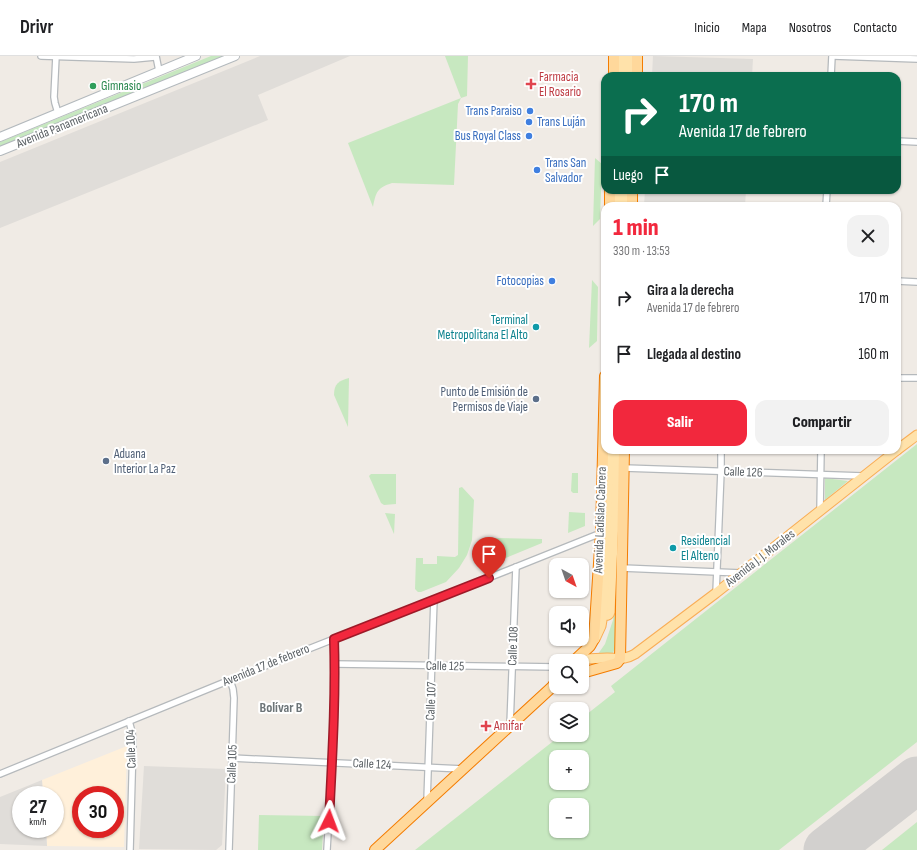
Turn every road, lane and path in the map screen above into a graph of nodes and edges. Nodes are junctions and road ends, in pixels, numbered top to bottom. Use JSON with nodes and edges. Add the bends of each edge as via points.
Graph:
{"nodes":[{"id":1,"x":41,"y":56,"type":"edge"},
{"id":2,"x":56,"y":56,"type":"edge"},
{"id":3,"x":156,"y":56,"type":"edge"},
{"id":4,"x":196,"y":56,"type":"edge"},
{"id":5,"x":235,"y":56,"type":"edge"},
{"id":6,"x":614,"y":56,"type":"edge"},
{"id":7,"x":621,"y":56,"type":"edge"},
{"id":8,"x":629,"y":56,"type":"edge"},
{"id":9,"x":637,"y":56,"type":"edge"},
{"id":10,"x":832,"y":56,"type":"edge"},
{"id":11,"x":872,"y":57,"type":"edge"},
{"id":12,"x":917,"y":59,"type":"edge"},
{"id":13,"x":159,"y":71,"type":"junction"},
{"id":14,"x":614,"y":72,"type":"edge"},
{"id":15,"x":621,"y":72,"type":"edge"},
{"id":16,"x":629,"y":72,"type":"edge"},
{"id":17,"x":637,"y":72,"type":"edge"},
{"id":18,"x":831,"y":72,"type":"edge"},
{"id":19,"x":58,"y":113,"type":"junction"},
{"id":20,"x":0,"y":136,"type":"edge"},
{"id":21,"x":901,"y":141,"type":"edge"},
{"id":22,"x":917,"y":142,"type":"edge"},
{"id":23,"x":0,"y":151,"type":"edge"},
{"id":24,"x":901,"y":281,"type":"edge"},
{"id":25,"x":917,"y":282,"type":"edge"},
{"id":26,"x":901,"y":378,"type":"edge"},
{"id":27,"x":917,"y":378,"type":"edge"},
{"id":28,"x":917,"y":434,"type":"edge"},
{"id":29,"x":901,"y":447,"type":"edge"},
{"id":30,"x":603,"y":454,"type":"edge"},
{"id":31,"x":609,"y":454,"type":"edge"},
{"id":32,"x":617,"y":454,"type":"edge"},
{"id":33,"x":624,"y":454,"type":"edge"},
{"id":34,"x":721,"y":454,"type":"edge"},
{"id":35,"x":821,"y":454,"type":"edge"},
{"id":36,"x":892,"y":454,"type":"edge"},
{"id":37,"x":624,"y":468,"type":"junction"},
{"id":38,"x":721,"y":471,"type":"junction"},
{"id":39,"x":821,"y":474,"type":"junction"},
{"id":40,"x":863,"y":476,"type":"junction"},
{"id":41,"x":624,"y":480,"type":"junction"},
{"id":42,"x":615,"y":496,"type":"junction"},
{"id":43,"x":820,"y":511,"type":"junction"},
{"id":44,"x":623,"y":516,"type":"junction"},
{"id":45,"x":601,"y":533,"type":"junction"},
{"id":46,"x":516,"y":567,"type":"junction"},
{"id":47,"x":622,"y":568,"type":"junction"},
{"id":48,"x":718,"y":572,"type":"junction"},
{"id":49,"x":741,"y":573,"type":"junction"},
{"id":50,"x":716,"y":593,"type":"junction"},
{"id":51,"x":434,"y":599,"type":"junction"},
{"id":52,"x":607,"y":613,"type":"junction"},
{"id":53,"x":334,"y":639,"type":"junction"},
{"id":54,"x":594,"y":639,"type":"junction"},
{"id":55,"x":581,"y":654,"type":"edge"},
{"id":56,"x":589,"y":659,"type":"edge"},
{"id":57,"x":620,"y":659,"type":"junction"},
{"id":58,"x":335,"y":664,"type":"junction"},
{"id":59,"x":432,"y":666,"type":"junction"},
{"id":60,"x":512,"y":667,"type":"junction"},
{"id":61,"x":549,"y":667,"type":"edge"},
{"id":62,"x":589,"y":671,"type":"edge"},
{"id":63,"x":230,"y":680,"type":"junction"},
{"id":64,"x":549,"y":690,"type":"edge"},
{"id":65,"x":129,"y":721,"type":"junction"},
{"id":66,"x":510,"y":726,"type":"junction"},
{"id":67,"x":232,"y":758,"type":"junction"},
{"id":68,"x":332,"y":763,"type":"junction"},
{"id":69,"x":428,"y":767,"type":"junction"},
{"id":70,"x":463,"y":769,"type":"junction"},
{"id":71,"x":0,"y":774,"type":"edge"},
{"id":72,"x":427,"y":802,"type":"junction"},
{"id":73,"x":130,"y":850,"type":"edge"},
{"id":74,"x":229,"y":850,"type":"edge"},
{"id":75,"x":327,"y":850,"type":"edge"},
{"id":76,"x":375,"y":850,"type":"edge"}],
"edges":[{"from":1,"to":2,"type":"street"},
{"from":2,"to":3,"type":"street","via":[[134,59]]},
{"from":2,"to":19,"type":"street","via":[[54,97]]},
{"from":3,"to":13,"type":"street"},
{"from":4,"to":13,"type":"main road","name":"Avenida Panamericana"},
{"from":5,"to":23,"type":"main road","name":"Avenida Panamericana"},
{"from":6,"to":14,"type":"highway"},
{"from":7,"to":15,"type":"main road"},
{"from":8,"to":16,"type":"main road"},
{"from":9,"to":17,"type":"highway"},
{"from":10,"to":11,"type":"street"},
{"from":10,"to":18,"type":"street"},
{"from":11,"to":12,"type":"street"},
{"from":13,"to":19,"type":"main road","name":"Avenida Panamericana"},
{"from":19,"to":20,"type":"main road","name":"Avenida Panamericana"},
{"from":21,"to":22,"type":"street"},
{"from":24,"to":25,"type":"street"},
{"from":26,"to":27,"type":"street"},
{"from":28,"to":29,"type":"main road","name":"Avenida J. J. Morales"},
{"from":30,"to":45,"type":"highway","name":"Avenida Ladislao Cabrera"},
{"from":31,"to":52,"type":"main road","name":"Avenida Ladislao Cabrera"},
{"from":32,"to":42,"type":"main road","name":"Avenida Ladislao Cabrera"},
{"from":33,"to":37,"type":"highway","name":"Avenida Ladislao Cabrera"},
{"from":34,"to":38,"type":"street"},
{"from":35,"to":39,"type":"street"},
{"from":36,"to":40,"type":"main road","name":"Avenida J. J. Morales"},
{"from":37,"to":38,"type":"street","name":"Calle 126"},
{"from":37,"to":41,"type":"highway","name":"Avenida Ladislao Cabrera"},
{"from":38,"to":39,"type":"street","name":"Calle 126"},
{"from":38,"to":48,"type":"street"},
{"from":39,"to":40,"type":"street","name":"Calle 126"},
{"from":39,"to":43,"type":"street"},
{"from":40,"to":43,"type":"main road","name":"Avenida J. J. Morales"},
{"from":41,"to":42,"type":"highway"},
{"from":41,"to":44,"type":"highway","name":"Avenida Ladislao Cabrera"},
{"from":42,"to":44,"type":"highway"},
{"from":42,"to":52,"type":"main road","name":"Avenida Ladislao Cabrera"},
{"from":43,"to":49,"type":"main road","name":"Avenida J. J. Morales"},
{"from":44,"to":47,"type":"highway","name":"Avenida Ladislao Cabrera"},
{"from":45,"to":46,"type":"street","name":"Avenida 17 de febrero"},
{"from":45,"to":54,"type":"highway","name":"Avenida Ladislao Cabrera"},
{"from":46,"to":51,"type":"street","name":"Avenida 17 de febrero"},
{"from":46,"to":60,"type":"street","name":"Calle 108"},
{"from":47,"to":48,"type":"street"},
{"from":47,"to":57,"type":"highway","name":"Avenida Ladislao Cabrera"},
{"from":48,"to":49,"type":"street"},
{"from":48,"to":50,"type":"street"},
{"from":49,"to":50,"type":"main road","name":"Avenida J. J. Morales"},
{"from":50,"to":57,"type":"main road","name":"Avenida J. J. Morales","via":[[636,654]]},
{"from":51,"to":53,"type":"street","name":"Avenida 17 de febrero"},
{"from":51,"to":59,"type":"street","name":"Calle 107"},
{"from":52,"to":54,"type":"main road","name":"Avenida Ladislao Cabrera"},
{"from":53,"to":58,"type":"street"},
{"from":53,"to":63,"type":"street","name":"Avenida 17 de febrero"},
{"from":54,"to":55,"type":"highway","name":"Avenida Ladislao Cabrera"},
{"from":56,"to":57,"type":"main road"},
{"from":57,"to":62,"type":"highway","via":[[617,663]]},
{"from":58,"to":59,"type":"street","name":"Calle 125"},
{"from":58,"to":68,"type":"street"},
{"from":59,"to":60,"type":"street","name":"Calle 125"},
{"from":59,"to":69,"type":"street","name":"Calle 107"},
{"from":60,"to":61,"type":"street","name":"Calle 125"},
{"from":60,"to":66,"type":"street","name":"Calle 108"},
{"from":63,"to":65,"type":"street","name":"Avenida 17 de febrero"},
{"from":63,"to":67,"type":"street","name":"Calle 105","via":[[234,698]]},
{"from":64,"to":66,"type":"highway"},
{"from":65,"to":71,"type":"street","name":"Avenida 17 de febrero"},
{"from":65,"to":73,"type":"street","name":"Calle 104","via":[[133,743]]},
{"from":66,"to":70,"type":"highway"},
{"from":67,"to":68,"type":"street","name":"Calle 124"},
{"from":67,"to":74,"type":"street","name":"Calle 105"},
{"from":68,"to":69,"type":"street","name":"Calle 124"},
{"from":68,"to":75,"type":"street"},
{"from":69,"to":70,"type":"street","name":"Calle 124"},
{"from":69,"to":72,"type":"street","name":"Calle 107"},
{"from":70,"to":72,"type":"highway"},
{"from":72,"to":76,"type":"highway"}]}
